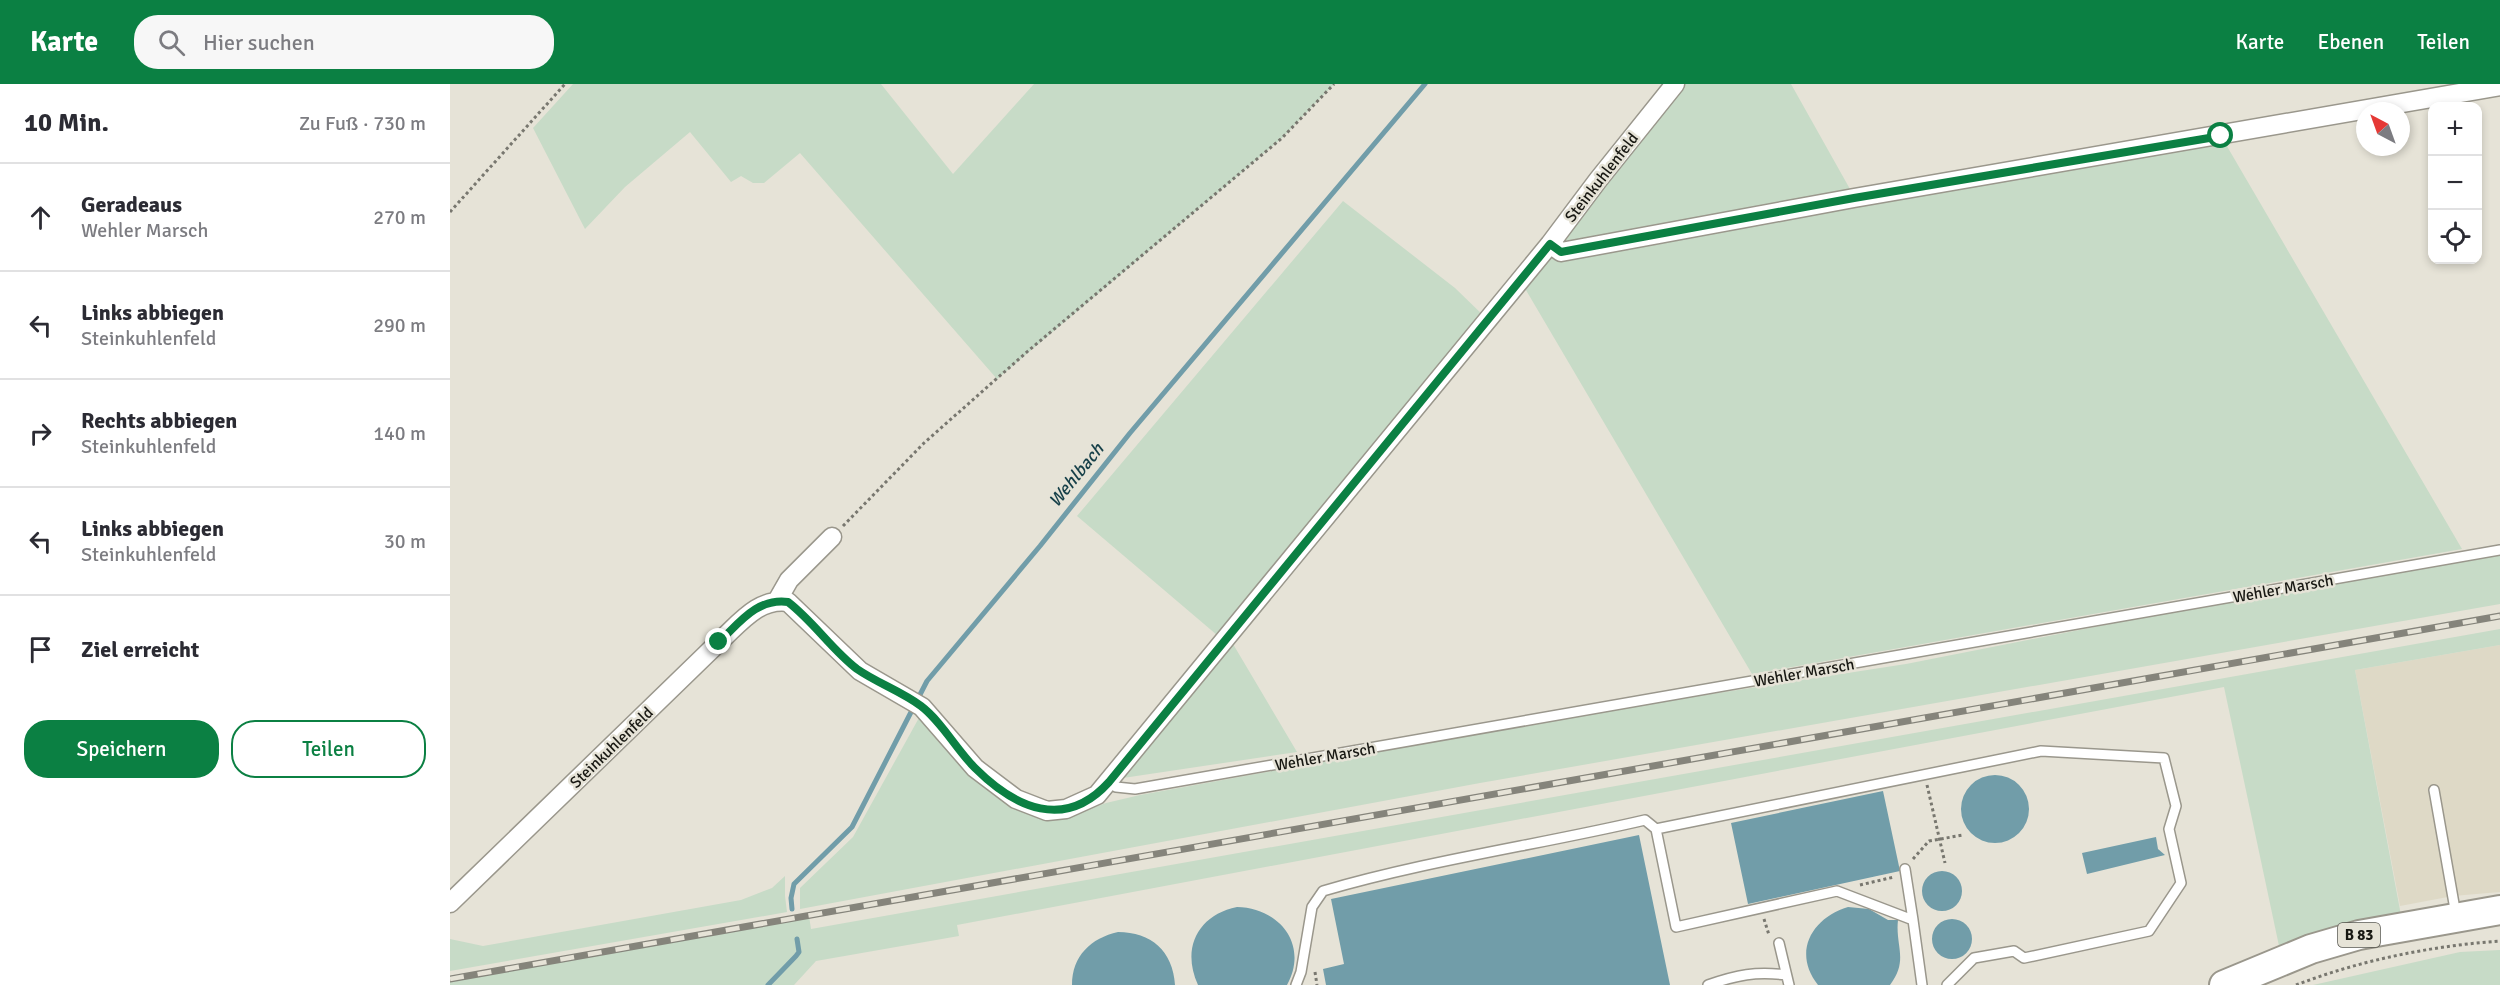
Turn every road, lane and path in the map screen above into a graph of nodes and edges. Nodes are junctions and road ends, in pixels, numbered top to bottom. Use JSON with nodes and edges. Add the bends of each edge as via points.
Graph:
{"nodes":[{"id":1,"x":565,"y":84,"type":"edge"},
{"id":2,"x":1334,"y":84,"type":"edge"},
{"id":3,"x":1675,"y":84,"type":"edge"},
{"id":4,"x":2500,"y":86,"type":"edge"},
{"id":5,"x":450,"y":212,"type":"edge"},
{"id":6,"x":1550,"y":244,"type":"junction"},
{"id":7,"x":832,"y":537,"type":"joint"},
{"id":8,"x":2500,"y":550,"type":"edge"},
{"id":9,"x":777,"y":601,"type":"junction"},
{"id":10,"x":1925,"y":774,"type":"junction"},
{"id":11,"x":1109,"y":782,"type":"junction"},
{"id":12,"x":2434,"y":790,"type":"dead end"},
{"id":13,"x":1656,"y":829,"type":"junction"},
{"id":14,"x":1963,"y":835,"type":"dead end"},
{"id":15,"x":1939,"y":839,"type":"junction"},
{"id":16,"x":1945,"y":863,"type":"dead end"},
{"id":17,"x":1905,"y":872,"type":"junction"},
{"id":18,"x":1838,"y":891,"type":"junction"},
{"id":19,"x":450,"y":903,"type":"edge"},
{"id":20,"x":1761,"y":908,"type":"junction"},
{"id":21,"x":2500,"y":910,"type":"edge"},
{"id":22,"x":2456,"y":917,"type":"junction"},
{"id":23,"x":1913,"y":920,"type":"junction"},
{"id":24,"x":2500,"y":940,"type":"edge"},
{"id":25,"x":1779,"y":943,"type":"joint"},
{"id":26,"x":1787,"y":980,"type":"edge"},
{"id":27,"x":1296,"y":985,"type":"edge"},
{"id":28,"x":1708,"y":985,"type":"edge"},
{"id":29,"x":1922,"y":985,"type":"edge"},
{"id":30,"x":1947,"y":985,"type":"edge"},
{"id":31,"x":2224,"y":985,"type":"edge"},
{"id":32,"x":2296,"y":985,"type":"edge"}],
"edges":[{"from":1,"to":5,"type":"path"},
{"from":2,"to":7,"type":"path","via":[[1282,138],[924,443]]},
{"from":3,"to":6,"type":"street","name":"Steinkuhlenfeld"},
{"from":4,"to":6,"type":"street","via":[[1561,252]]},
{"from":6,"to":11,"type":"street","name":"Steinkuhlenfeld"},
{"from":7,"to":9,"type":"street","via":[[789,580]]},
{"from":8,"to":11,"type":"lane","name":"Wehler Marsch","via":[[1134,789]]},
{"from":9,"to":11,"type":"street","name":"Steinkuhlenfeld","via":[[798,609],[860,670],[915,702],[975,768],[1031,806],[1047,811],[1066,809],[1097,795]]},
{"from":9,"to":19,"type":"street","name":"Steinkuhlenfeld","via":[[752,611]]},
{"from":10,"to":13,"type":"lane"},
{"from":10,"to":15,"type":"path"},
{"from":10,"to":30,"type":"lane","via":[[2041,751],[2164,758],[2176,806],[2169,830],[2181,883],[2149,931],[2025,958],[2014,951],[1974,958]]},
{"from":12,"to":22,"type":"lane"},
{"from":13,"to":20,"type":"lane","via":[[1676,927]]},
{"from":13,"to":27,"type":"lane","via":[[1645,820],[1323,891],[1312,907]]},
{"from":14,"to":15,"type":"path"},
{"from":15,"to":16,"type":"path"},
{"from":15,"to":17,"type":"path","via":[[1929,841]]},
{"from":17,"to":18,"type":"path"},
{"from":17,"to":23,"type":"lane"},
{"from":18,"to":20,"type":"lane"},
{"from":18,"to":23,"type":"lane"},
{"from":20,"to":25,"type":"path","via":[[1770,941]]},
{"from":21,"to":22,"type":"main road","number":"B 83"},
{"from":22,"to":31,"type":"main road","number":"B 83","via":[[2320,946]]},
{"from":23,"to":29,"type":"lane"},
{"from":24,"to":32,"type":"path","via":[[2389,957]]},
{"from":25,"to":26,"type":"lane"},
{"from":26,"to":28,"type":"lane","via":[[1763,972]]}]}
